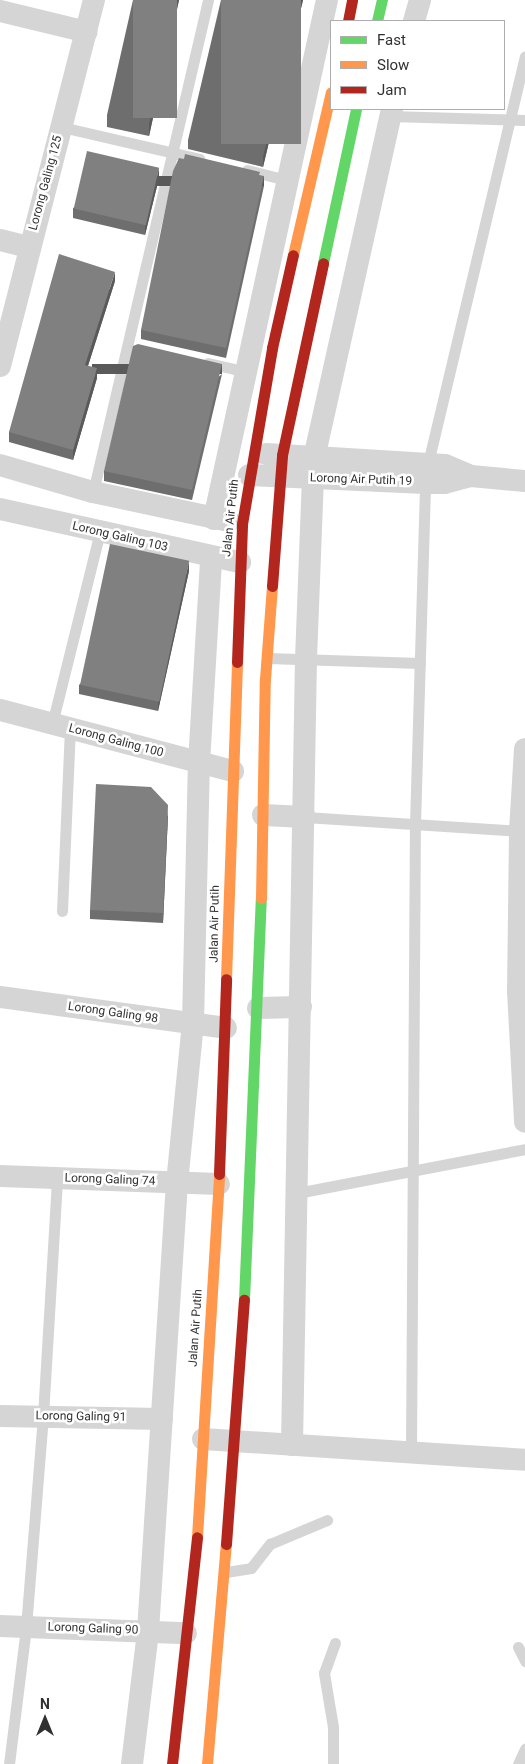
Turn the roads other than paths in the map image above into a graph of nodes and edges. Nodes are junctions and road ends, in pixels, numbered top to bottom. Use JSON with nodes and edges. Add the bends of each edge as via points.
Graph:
{"nodes":[{"id":1,"x":94,"y":0,"type":"edge"},
{"id":2,"x":208,"y":0,"type":"edge"},
{"id":3,"x":327,"y":0,"type":"edge"},
{"id":4,"x":352,"y":0,"type":"edge"},
{"id":5,"x":382,"y":0,"type":"edge"},
{"id":6,"x":420,"y":0,"type":"edge"},
{"id":7,"x":0,"y":10,"type":"edge"},
{"id":8,"x":348,"y":20,"type":"edge"},
{"id":9,"x":377,"y":20,"type":"edge"},
{"id":10,"x":414,"y":20,"type":"edge"},
{"id":11,"x":87,"y":32,"type":"junction"},
{"id":12,"x":525,"y":56,"type":"edge"},
{"id":13,"x":330,"y":96,"type":"edge"},
{"id":14,"x":356,"y":111,"type":"edge"},
{"id":15,"x":391,"y":112,"type":"edge"},
{"id":16,"x":509,"y":119,"type":"junction"},
{"id":17,"x":525,"y":120,"type":"edge"},
{"id":18,"x":62,"y":127,"type":"junction"},
{"id":19,"x":171,"y":153,"type":"junction"},
{"id":20,"x":209,"y":162,"type":"edge"},
{"id":21,"x":238,"y":168,"type":"edge"},
{"id":22,"x":286,"y":180,"type":"junction"},
{"id":23,"x":0,"y":240,"type":"edge"},
{"id":24,"x":29,"y":247,"type":"junction"},
{"id":25,"x":196,"y":360,"type":"edge"},
{"id":26,"x":0,"y":366,"type":"edge"},
{"id":27,"x":244,"y":371,"type":"junction"},
{"id":28,"x":267,"y":376,"type":"junction"},
{"id":29,"x":253,"y":452,"type":"junction"},
{"id":30,"x":282,"y":455,"type":"junction"},
{"id":31,"x":0,"y":465,"type":"edge"},
{"id":32,"x":314,"y":468,"type":"junction"},
{"id":33,"x":426,"y":473,"type":"junction"},
{"id":34,"x":249,"y":475,"type":"junction"},
{"id":35,"x":281,"y":478,"type":"junction"},
{"id":36,"x":525,"y":481,"type":"edge"},
{"id":37,"x":93,"y":492,"type":"junction"},
{"id":38,"x":0,"y":509,"type":"edge"},
{"id":39,"x":214,"y":519,"type":"junction"},
{"id":40,"x":242,"y":524,"type":"junction"},
{"id":41,"x":100,"y":532,"type":"junction"},
{"id":42,"x":211,"y":558,"type":"junction"},
{"id":43,"x":240,"y":562,"type":"junction"},
{"id":44,"x":267,"y":658,"type":"junction"},
{"id":45,"x":306,"y":660,"type":"junction"},
{"id":46,"x":420,"y":663,"type":"junction"},
{"id":47,"x":0,"y":710,"type":"edge"},
{"id":48,"x":61,"y":727,"type":"junction"},
{"id":49,"x":525,"y":749,"type":"edge"},
{"id":50,"x":199,"y":763,"type":"junction"},
{"id":51,"x":233,"y":771,"type":"junction"},
{"id":52,"x":263,"y":815,"type":"junction"},
{"id":53,"x":305,"y":817,"type":"junction"},
{"id":54,"x":415,"y":824,"type":"junction"},
{"id":55,"x":522,"y":831,"type":"edge"},
{"id":56,"x":62,"y":911,"type":"dead end"},
{"id":57,"x":196,"y":936,"type":"junction"},
{"id":58,"x":228,"y":936,"type":"junction"},
{"id":59,"x":0,"y":997,"type":"edge"},
{"id":60,"x":301,"y":1007,"type":"junction"},
{"id":61,"x":258,"y":1008,"type":"junction"},
{"id":62,"x":193,"y":1023,"type":"junction"},
{"id":63,"x":226,"y":1028,"type":"junction"},
{"id":64,"x":525,"y":1122,"type":"edge"},
{"id":65,"x":525,"y":1149,"type":"edge"},
{"id":66,"x":413,"y":1171,"type":"junction"},
{"id":67,"x":0,"y":1176,"type":"edge"},
{"id":68,"x":57,"y":1178,"type":"junction"},
{"id":69,"x":177,"y":1183,"type":"junction"},
{"id":70,"x":219,"y":1184,"type":"junction"},
{"id":71,"x":297,"y":1193,"type":"junction"},
{"id":72,"x":0,"y":1416,"type":"edge"},
{"id":73,"x":43,"y":1416,"type":"junction"},
{"id":74,"x":162,"y":1419,"type":"junction"},
{"id":75,"x":203,"y":1439,"type":"junction"},
{"id":76,"x":235,"y":1441,"type":"junction"},
{"id":77,"x":292,"y":1445,"type":"junction"},
{"id":78,"x":411,"y":1452,"type":"junction"},
{"id":79,"x":525,"y":1460,"type":"edge"},
{"id":80,"x":327,"y":1520,"type":"dead end"},
{"id":81,"x":226,"y":1572,"type":"junction"},
{"id":82,"x":0,"y":1626,"type":"edge"},
{"id":83,"x":26,"y":1627,"type":"junction"},
{"id":84,"x":148,"y":1631,"type":"junction"},
{"id":85,"x":186,"y":1633,"type":"junction"},
{"id":86,"x":335,"y":1643,"type":"dead end"},
{"id":87,"x":518,"y":1647,"type":"dead end"},
{"id":88,"x":525,"y":1661,"type":"edge"},
{"id":89,"x":525,"y":1749,"type":"edge"},
{"id":90,"x":9,"y":1764,"type":"edge"},
{"id":91,"x":132,"y":1764,"type":"edge"},
{"id":92,"x":172,"y":1764,"type":"edge"},
{"id":93,"x":207,"y":1764,"type":"edge"},
{"id":94,"x":333,"y":1764,"type":"edge"},
{"id":95,"x":518,"y":1764,"type":"edge"}],
"edges":[{"from":1,"to":11,"type":"street","name":"Lorong Galing 125"},
{"from":2,"to":19,"type":"lane"},
{"from":3,"to":22,"type":"street"},
{"from":4,"to":8,"type":"street"},
{"from":5,"to":9,"type":"street"},
{"from":6,"to":10,"type":"street"},
{"from":7,"to":11,"type":"street"},
{"from":11,"to":18,"type":"street","name":"Lorong Galing 125"},
{"from":12,"to":16,"type":"lane"},
{"from":13,"to":28,"type":"street","name":"Jalan Air Putih"},
{"from":14,"to":15,"type":"street"},
{"from":14,"to":30,"type":"street"},
{"from":15,"to":16,"type":"lane"},
{"from":15,"to":32,"type":"street"},
{"from":16,"to":17,"type":"lane"},
{"from":16,"to":33,"type":"lane"},
{"from":18,"to":19,"type":"lane"},
{"from":18,"to":24,"type":"street","name":"Lorong Galing 125"},
{"from":19,"to":20,"type":"lane"},
{"from":19,"to":37,"type":"lane","via":[[133,346]]},
{"from":21,"to":22,"type":"lane"},
{"from":22,"to":27,"type":"street"},
{"from":23,"to":24,"type":"street"},
{"from":24,"to":26,"type":"street","name":"Lorong Galing 125"},
{"from":25,"to":27,"type":"lane"},
{"from":27,"to":28,"type":"lane"},
{"from":27,"to":39,"type":"street"},
{"from":28,"to":29,"type":"street","name":"Jalan Air Putih"},
{"from":29,"to":30,"type":"street","name":"Lorong Air Putih 19"},
{"from":29,"to":34,"type":"street","name":"Jalan Air Putih"},
{"from":30,"to":32,"type":"street","name":"Lorong Air Putih 19"},
{"from":30,"to":35,"type":"street"},
{"from":31,"to":37,"type":"street"},
{"from":32,"to":33,"type":"street","name":"Lorong Air Putih 19"},
{"from":32,"to":35,"type":"street","name":"Lorong Air Putih 19"},
{"from":32,"to":45,"type":"street"},
{"from":33,"to":36,"type":"street","name":"Lorong Air Putih 19","via":[[444,482],[471,476]]},
{"from":33,"to":46,"type":"lane"},
{"from":34,"to":35,"type":"street","name":"Lorong Air Putih 19"},
{"from":34,"to":40,"type":"street","name":"Jalan Air Putih"},
{"from":35,"to":44,"type":"street"},
{"from":37,"to":39,"type":"street"},
{"from":38,"to":41,"type":"street","name":"Lorong Galing 103"},
{"from":39,"to":40,"type":"street"},
{"from":40,"to":43,"type":"street","name":"Jalan Air Putih"},
{"from":41,"to":42,"type":"street","name":"Lorong Galing 103"},
{"from":41,"to":48,"type":"lane"},
{"from":42,"to":43,"type":"street","name":"Lorong Galing 103"},
{"from":42,"to":50,"type":"street"},
{"from":43,"to":51,"type":"street","name":"Jalan Air Putih"},
{"from":44,"to":45,"type":"lane"},
{"from":44,"to":52,"type":"street"},
{"from":45,"to":46,"type":"lane"},
{"from":45,"to":53,"type":"street"},
{"from":46,"to":54,"type":"lane"},
{"from":47,"to":48,"type":"street","name":"Lorong Galing 100"},
{"from":48,"to":50,"type":"street","name":"Lorong Galing 100"},
{"from":48,"to":56,"type":"lane"},
{"from":49,"to":55,"type":"street"},
{"from":50,"to":51,"type":"street","name":"Lorong Galing 100"},
{"from":50,"to":57,"type":"street"},
{"from":51,"to":58,"type":"street","name":"Jalan Air Putih"},
{"from":52,"to":53,"type":"street"},
{"from":52,"to":61,"type":"street"},
{"from":53,"to":54,"type":"lane"},
{"from":53,"to":60,"type":"street"},
{"from":54,"to":55,"type":"lane"},
{"from":54,"to":66,"type":"lane"},
{"from":55,"to":64,"type":"street","via":[[518,991]]},
{"from":57,"to":58,"type":"street"},
{"from":57,"to":62,"type":"street"},
{"from":58,"to":63,"type":"street","name":"Jalan Air Putih"},
{"from":59,"to":62,"type":"street","name":"Lorong Galing 98"},
{"from":60,"to":61,"type":"street"},
{"from":60,"to":71,"type":"street"},
{"from":61,"to":76,"type":"street"},
{"from":62,"to":63,"type":"street","name":"Lorong Galing 98"},
{"from":62,"to":69,"type":"street"},
{"from":63,"to":70,"type":"street","name":"Jalan Air Putih"},
{"from":65,"to":66,"type":"lane"},
{"from":66,"to":71,"type":"lane"},
{"from":66,"to":78,"type":"lane"},
{"from":67,"to":68,"type":"street","name":"Lorong Galing 74"},
{"from":68,"to":69,"type":"street","name":"Lorong Galing 74"},
{"from":68,"to":73,"type":"lane"},
{"from":69,"to":70,"type":"street","name":"Lorong Galing 74"},
{"from":69,"to":74,"type":"street"},
{"from":70,"to":75,"type":"street","name":"Jalan Air Putih"},
{"from":71,"to":77,"type":"street"},
{"from":72,"to":73,"type":"street","name":"Lorong Galing 91"},
{"from":73,"to":74,"type":"street","name":"Lorong Galing 91"},
{"from":73,"to":83,"type":"lane"},
{"from":74,"to":84,"type":"street"},
{"from":75,"to":76,"type":"street"},
{"from":75,"to":85,"type":"street","name":"Jalan Air Putih","via":[[197,1541]]},
{"from":76,"to":77,"type":"street"},
{"from":76,"to":81,"type":"street"},
{"from":77,"to":78,"type":"street"},
{"from":78,"to":79,"type":"street"},
{"from":80,"to":81,"type":"lane","via":[[270,1544],[252,1568]]},
{"from":81,"to":93,"type":"street"},
{"from":82,"to":83,"type":"street","name":"Lorong Galing 90"},
{"from":83,"to":84,"type":"street","name":"Lorong Galing 90"},
{"from":83,"to":90,"type":"lane"},
{"from":84,"to":85,"type":"street","name":"Lorong Galing 90"},
{"from":84,"to":91,"type":"street"},
{"from":85,"to":92,"type":"street","name":"Jalan Air Putih"},
{"from":86,"to":94,"type":"lane","via":[[324,1674],[333,1727]]},
{"from":87,"to":88,"type":"lane"},
{"from":89,"to":95,"type":"lane"}]}
